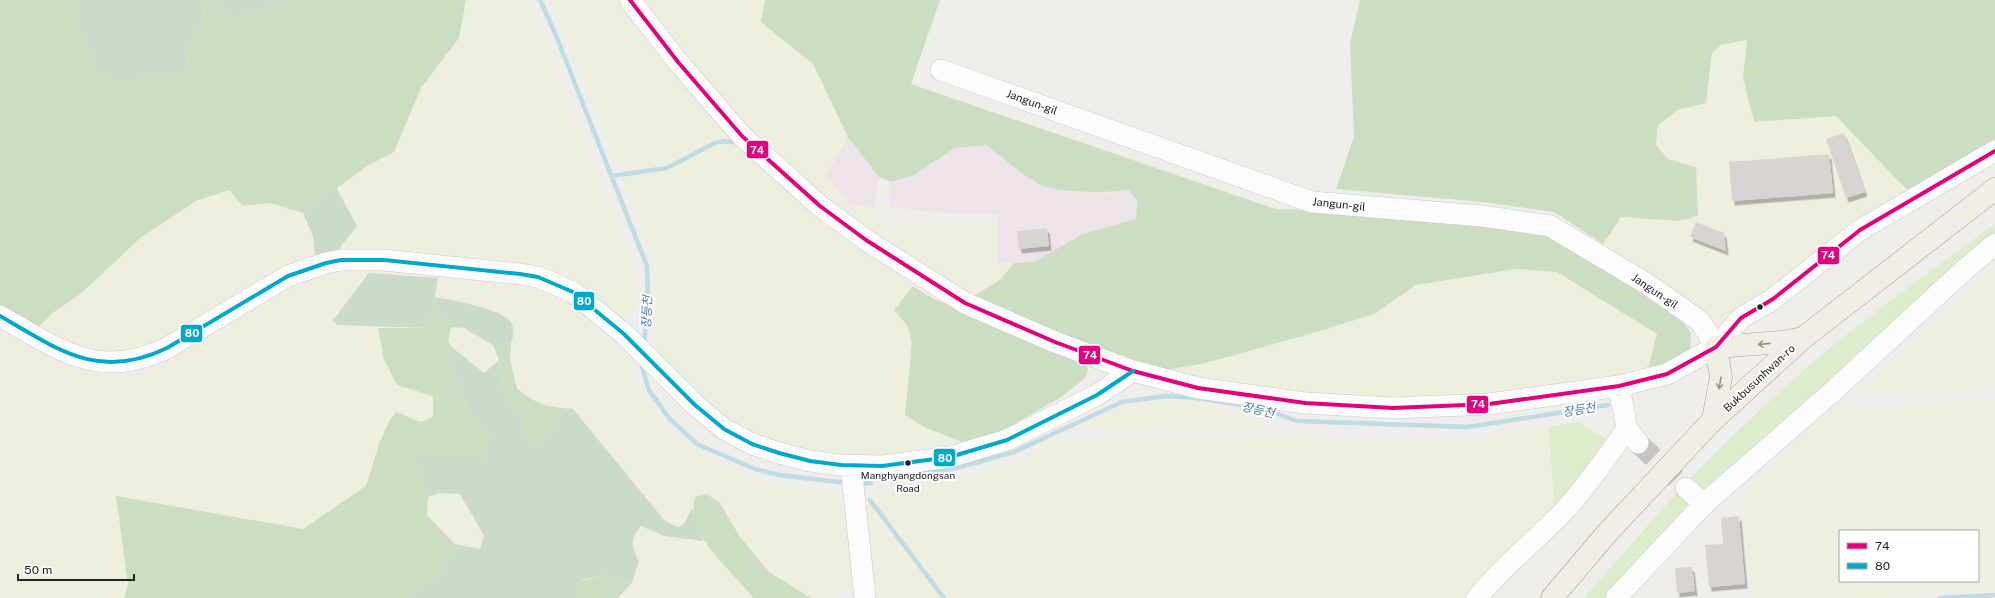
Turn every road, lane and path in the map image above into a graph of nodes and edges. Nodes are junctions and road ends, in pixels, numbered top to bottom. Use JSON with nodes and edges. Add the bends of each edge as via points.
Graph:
{"nodes":[{"id":1,"x":630,"y":0,"type":"edge"},
{"id":2,"x":941,"y":70,"type":"dead end"},
{"id":3,"x":1995,"y":152,"type":"edge"},
{"id":4,"x":1995,"y":189,"type":"edge"},
{"id":5,"x":1995,"y":244,"type":"edge"},
{"id":6,"x":0,"y":316,"type":"edge"},
{"id":7,"x":1803,"y":338,"type":"junction"},
{"id":8,"x":1716,"y":347,"type":"junction"},
{"id":9,"x":1133,"y":371,"type":"junction"},
{"id":10,"x":1619,"y":386,"type":"junction"},
{"id":11,"x":1713,"y":420,"type":"junction"},
{"id":12,"x":852,"y":477,"type":"junction"},
{"id":13,"x":1686,"y":488,"type":"tunnel mouth"},
{"id":14,"x":1704,"y":504,"type":"junction"},
{"id":15,"x":865,"y":598,"type":"edge"},
{"id":16,"x":1477,"y":598,"type":"edge"},
{"id":17,"x":1552,"y":598,"type":"edge"},
{"id":18,"x":1616,"y":598,"type":"edge"}],
"edges":[{"from":1,"to":9,"type":"street","via":[[678,62],[742,136],[820,206],[866,240],[965,303],[1055,342]]},
{"from":2,"to":8,"type":"street","name":"Jangun-gil","via":[[1312,202],[1482,216],[1550,226],[1644,282],[1700,321]]},
{"from":3,"to":8,"type":"street","via":[[1860,230],[1773,299],[1741,318]]},
{"from":4,"to":7,"type":"main road","name":"Bukbusunhwan-ro"},
{"from":5,"to":14,"type":"street"},
{"from":6,"to":12,"type":"street","via":[[73,355],[108,363],[123,363],[147,358],[167,348],[263,290],[307,268],[341,260],[384,260],[538,277],[573,292],[624,334],[694,404],[718,424],[752,444],[810,460]]},
{"from":7,"to":8,"type":"main road","one_way":true},
{"from":7,"to":11,"type":"main road","name":"Bukbusunhwan-ro"},
{"from":8,"to":10,"type":"street","via":[[1667,374]]},
{"from":8,"to":11,"type":"main road","one_way":true,"via":[[1721,377]]},
{"from":9,"to":10,"type":"street","via":[[1198,388],[1305,403],[1393,408],[1489,404]]},
{"from":9,"to":12,"type":"street","via":[[1097,395],[1007,440],[950,457],[882,466]]},
{"from":10,"to":16,"type":"street","via":[[1632,436],[1563,512],[1495,576]]},
{"from":11,"to":17,"type":"main road","name":"Bukbusunhwan-ro","via":[[1608,532]]},
{"from":12,"to":15,"type":"street"},
{"from":13,"to":14,"type":"street"},
{"from":14,"to":18,"type":"street"}]}
